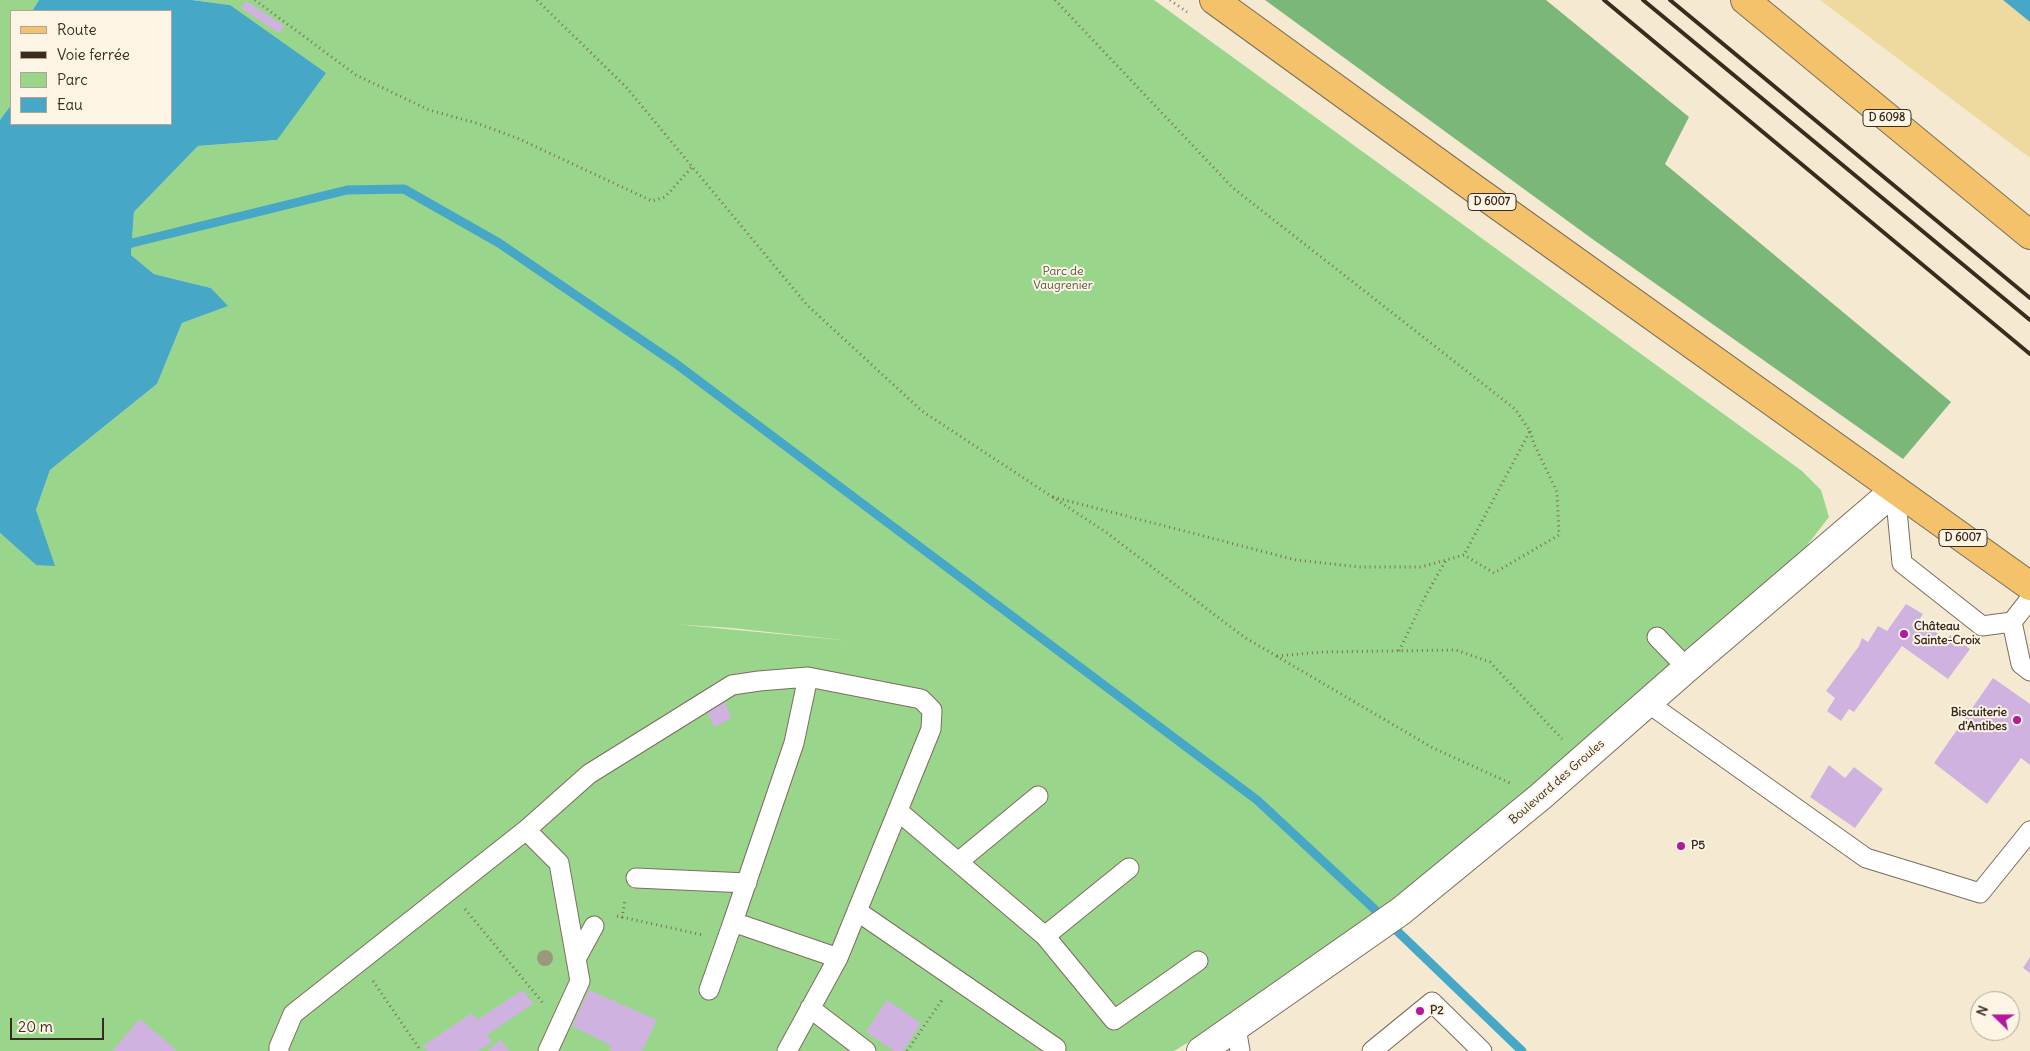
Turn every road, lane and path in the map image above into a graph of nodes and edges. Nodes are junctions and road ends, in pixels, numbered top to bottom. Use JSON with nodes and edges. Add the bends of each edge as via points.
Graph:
{"nodes":[{"id":1,"x":255,"y":0,"type":"edge"},
{"id":2,"x":537,"y":0,"type":"edge"},
{"id":3,"x":1055,"y":0,"type":"edge"},
{"id":4,"x":1214,"y":0,"type":"edge"},
{"id":5,"x":1745,"y":0,"type":"edge"},
{"id":6,"x":692,"y":167,"type":"junction"},
{"id":7,"x":2030,"y":235,"type":"edge"},
{"id":8,"x":1530,"y":431,"type":"junction"},
{"id":9,"x":1895,"y":490,"type":"junction"},
{"id":10,"x":1050,"y":496,"type":"junction"},
{"id":11,"x":1464,"y":555,"type":"junction"},
{"id":12,"x":1447,"y":560,"type":"junction"},
{"id":13,"x":2030,"y":586,"type":"edge"},
{"id":14,"x":2030,"y":599,"type":"edge"},
{"id":15,"x":2012,"y":622,"type":"junction"},
{"id":16,"x":1658,"y":637,"type":"dead end"},
{"id":17,"x":1399,"y":651,"type":"junction"},
{"id":18,"x":1275,"y":656,"type":"junction"},
{"id":19,"x":1687,"y":668,"type":"junction"},
{"id":20,"x":2030,"y":671,"type":"edge"},
{"id":21,"x":808,"y":677,"type":"junction"},
{"id":22,"x":1648,"y":703,"type":"junction"},
{"id":23,"x":1580,"y":761,"type":"junction"},
{"id":24,"x":1038,"y":796,"type":"dead end"},
{"id":25,"x":1540,"y":797,"type":"junction"},
{"id":26,"x":898,"y":811,"type":"junction"},
{"id":27,"x":526,"y":830,"type":"junction"},
{"id":28,"x":2030,"y":831,"type":"edge"},
{"id":29,"x":958,"y":862,"type":"junction"},
{"id":30,"x":1129,"y":868,"type":"dead end"},
{"id":31,"x":636,"y":878,"type":"dead end"},
{"id":32,"x":746,"y":883,"type":"junction"},
{"id":33,"x":626,"y":899,"type":"dead end"},
{"id":34,"x":857,"y":911,"type":"junction"},
{"id":35,"x":622,"y":918,"type":"junction"},
{"id":36,"x":733,"y":922,"type":"junction"},
{"id":37,"x":478,"y":925,"type":"dead end"},
{"id":38,"x":594,"y":926,"type":"joint"},
{"id":39,"x":1045,"y":936,"type":"junction"},
{"id":40,"x":727,"y":941,"type":"junction"},
{"id":41,"x":838,"y":958,"type":"junction"},
{"id":42,"x":576,"y":959,"type":"junction"},
{"id":43,"x":1198,"y":962,"type":"dead end"},
{"id":44,"x":526,"y":982,"type":"dead end"},
{"id":45,"x":378,"y":988,"type":"dead end"},
{"id":46,"x":709,"y":990,"type":"dead end"},
{"id":47,"x":810,"y":1008,"type":"junction"},
{"id":48,"x":933,"y":1013,"type":"dead end"},
{"id":49,"x":1238,"y":1039,"type":"edge"},
{"id":50,"x":1056,"y":1048,"type":"dead end"},
{"id":51,"x":280,"y":1051,"type":"edge"},
{"id":52,"x":421,"y":1051,"type":"edge"},
{"id":53,"x":548,"y":1051,"type":"edge"},
{"id":54,"x":787,"y":1051,"type":"edge"},
{"id":55,"x":866,"y":1051,"type":"edge"},
{"id":56,"x":907,"y":1051,"type":"edge"},
{"id":57,"x":1201,"y":1051,"type":"edge"},
{"id":58,"x":1372,"y":1051,"type":"edge"},
{"id":59,"x":1482,"y":1051,"type":"edge"}],
"edges":[{"from":1,"to":6,"type":"path","via":[[356,75],[429,110],[517,138],[652,201],[665,197]]},
{"from":2,"to":6,"type":"path","via":[[626,87]]},
{"from":3,"to":8,"type":"path","via":[[1233,188],[1515,410]]},
{"from":4,"to":9,"type":"main road","number":"D 6007"},
{"from":5,"to":7,"type":"main road","number":"D 6098"},
{"from":6,"to":10,"type":"path","via":[[807,305],[915,405]]},
{"from":8,"to":11,"type":"path"},
{"from":8,"to":11,"type":"path","via":[[1557,492],[1559,536],[1494,573]]},
{"from":9,"to":13,"type":"main road","number":"D 6007"},
{"from":9,"to":15,"type":"lane","via":[[1902,563],[1982,626]]},
{"from":9,"to":19,"type":"street","name":"Boulevard des Groules"},
{"from":10,"to":12,"type":"path","via":[[1296,560],[1360,567],[1421,567]]},
{"from":10,"to":18,"type":"path","via":[[1107,533],[1244,637]]},
{"from":11,"to":12,"type":"path"},
{"from":12,"to":17,"type":"path"},
{"from":14,"to":15,"type":"lane"},
{"from":15,"to":20,"type":"lane","via":[[2021,664]]},
{"from":16,"to":19,"type":"lane"},
{"from":17,"to":18,"type":"path"},
{"from":17,"to":23,"type":"path","via":[[1456,650],[1490,662]]},
{"from":18,"to":25,"type":"path","via":[[1433,748]]},
{"from":19,"to":22,"type":"street","name":"Boulevard des Groules"},
{"from":21,"to":26,"type":"lane","via":[[921,700],[932,710],[931,729]]},
{"from":21,"to":27,"type":"lane","via":[[732,686],[589,774]]},
{"from":21,"to":32,"type":"lane","via":[[794,742]]},
{"from":22,"to":23,"type":"street","name":"Boulevard des Groules"},
{"from":22,"to":28,"type":"lane","via":[[1866,858],[1980,893]]},
{"from":23,"to":25,"type":"street","name":"Boulevard des Groules"},
{"from":24,"to":29,"type":"lane"},
{"from":25,"to":49,"type":"street","name":"Boulevard des Groules","via":[[1402,911]]},
{"from":26,"to":29,"type":"lane"},
{"from":26,"to":34,"type":"lane"},
{"from":27,"to":42,"type":"lane","via":[[560,863]]},
{"from":27,"to":51,"type":"lane","via":[[293,1014]]},
{"from":29,"to":39,"type":"lane"},
{"from":30,"to":39,"type":"lane"},
{"from":31,"to":32,"type":"lane"},
{"from":32,"to":36,"type":"lane"},
{"from":33,"to":35,"type":"path"},
{"from":34,"to":41,"type":"lane"},
{"from":34,"to":50,"type":"lane"},
{"from":35,"to":38,"type":"path","via":[[600,911]]},
{"from":35,"to":40,"type":"path"},
{"from":36,"to":40,"type":"lane"},
{"from":36,"to":41,"type":"lane"},
{"from":37,"to":44,"type":"path"},
{"from":38,"to":42,"type":"lane"},
{"from":39,"to":43,"type":"lane","via":[[1114,1020]]},
{"from":40,"to":46,"type":"lane"},
{"from":41,"to":47,"type":"lane"},
{"from":42,"to":53,"type":"lane","via":[[580,981]]},
{"from":45,"to":52,"type":"path"},
{"from":47,"to":54,"type":"lane"},
{"from":47,"to":55,"type":"lane"},
{"from":48,"to":56,"type":"path"},
{"from":49,"to":57,"type":"street","name":"Boulevard des Groules"},
{"from":58,"to":59,"type":"lane","via":[[1432,1002]]}]}
